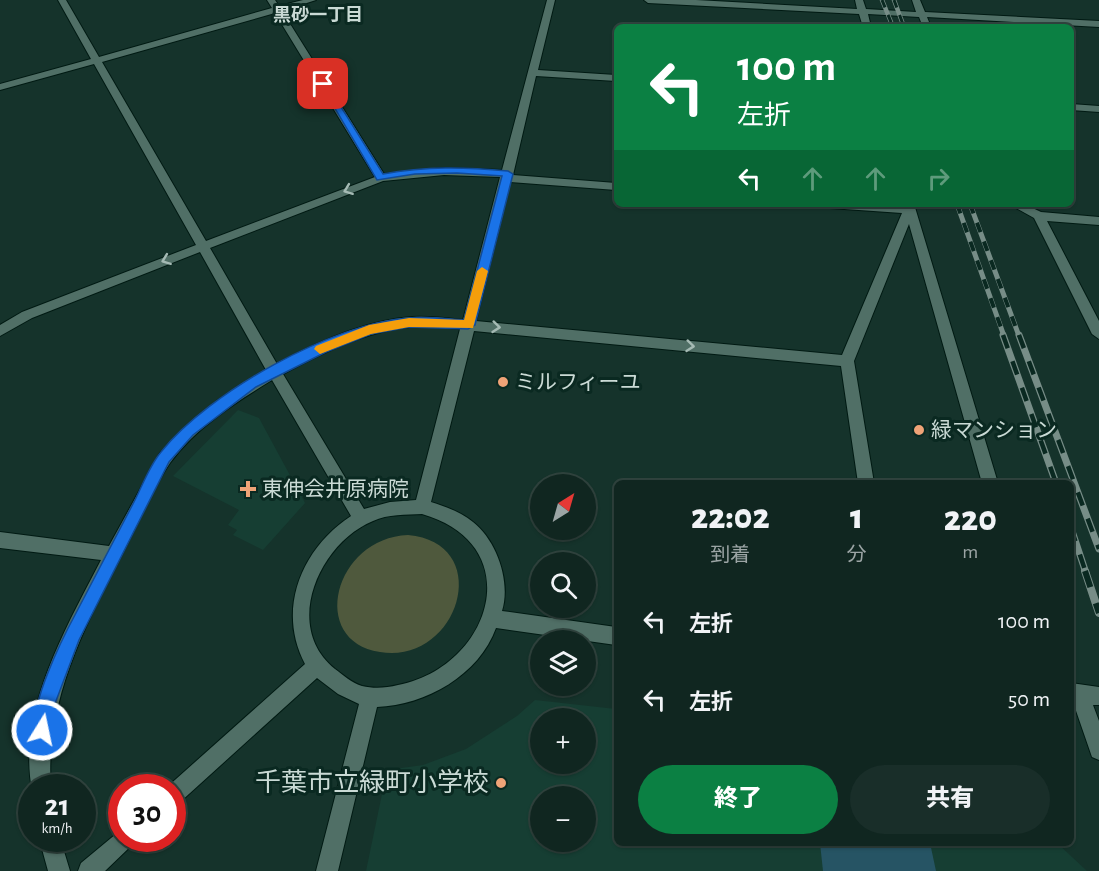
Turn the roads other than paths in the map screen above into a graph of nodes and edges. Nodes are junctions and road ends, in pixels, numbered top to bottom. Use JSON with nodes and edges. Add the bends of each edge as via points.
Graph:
{"nodes":[{"id":1,"x":62,"y":0,"type":"edge"},
{"id":2,"x":271,"y":0,"type":"edge"},
{"id":3,"x":312,"y":0,"type":"edge"},
{"id":4,"x":552,"y":0,"type":"edge"},
{"id":5,"x":648,"y":0,"type":"edge"},
{"id":6,"x":859,"y":0,"type":"edge"},
{"id":7,"x":916,"y":0,"type":"edge"},
{"id":8,"x":277,"y":10,"type":"junction"},
{"id":9,"x":863,"y":12,"type":"junction"},
{"id":10,"x":922,"y":14,"type":"junction"},
{"id":11,"x":866,"y":24,"type":"edge"},
{"id":12,"x":926,"y":24,"type":"edge"},
{"id":13,"x":1099,"y":24,"type":"edge"},
{"id":14,"x":95,"y":59,"type":"junction"},
{"id":15,"x":533,"y":73,"type":"junction"},
{"id":16,"x":614,"y":78,"type":"edge"},
{"id":17,"x":0,"y":87,"type":"edge"},
{"id":18,"x":1074,"y":107,"type":"edge"},
{"id":19,"x":1099,"y":109,"type":"edge"},
{"id":20,"x":507,"y":176,"type":"junction"},
{"id":21,"x":381,"y":178,"type":"junction"},
{"id":22,"x":614,"y":187,"type":"edge"},
{"id":23,"x":910,"y":207,"type":"edge"},
{"id":24,"x":1021,"y":207,"type":"edge"},
{"id":25,"x":1039,"y":216,"type":"junction"},
{"id":26,"x":1099,"y":221,"type":"edge"},
{"id":27,"x":201,"y":246,"type":"junction"},
{"id":28,"x":468,"y":325,"type":"junction"},
{"id":29,"x":0,"y":331,"type":"edge"},
{"id":30,"x":1099,"y":334,"type":"edge"},
{"id":31,"x":847,"y":361,"type":"junction"},
{"id":32,"x":274,"y":371,"type":"junction"},
{"id":33,"x":866,"y":480,"type":"edge"},
{"id":34,"x":989,"y":480,"type":"edge"},
{"id":35,"x":422,"y":507,"type":"junction"},
{"id":36,"x":361,"y":518,"type":"junction"},
{"id":37,"x":0,"y":540,"type":"edge"},
{"id":38,"x":113,"y":554,"type":"junction"},
{"id":39,"x":492,"y":618,"type":"junction"},
{"id":40,"x":614,"y":636,"type":"edge"},
{"id":41,"x":317,"y":666,"type":"junction"},
{"id":42,"x":1083,"y":694,"type":"edge"},
{"id":43,"x":370,"y":697,"type":"junction"},
{"id":44,"x":1099,"y":750,"type":"edge"},
{"id":45,"x":39,"y":774,"type":"edge"},
{"id":46,"x":186,"y":783,"type":"edge"},
{"id":47,"x":53,"y":852,"type":"edge"},
{"id":48,"x":110,"y":852,"type":"edge"},
{"id":49,"x":59,"y":871,"type":"edge"},
{"id":50,"x":89,"y":871,"type":"edge"},
{"id":51,"x":327,"y":871,"type":"edge"}],
"edges":[{"from":1,"to":14,"type":"street"},
{"from":2,"to":8,"type":"street"},
{"from":3,"to":8,"type":"street"},
{"from":4,"to":15,"type":"street"},
{"from":5,"to":9,"type":"street"},
{"from":6,"to":9,"type":"street"},
{"from":7,"to":10,"type":"street"},
{"from":8,"to":14,"type":"street"},
{"from":8,"to":21,"type":"street"},
{"from":9,"to":10,"type":"street"},
{"from":9,"to":11,"type":"street"},
{"from":10,"to":12,"type":"street"},
{"from":10,"to":13,"type":"street"},
{"from":14,"to":17,"type":"street"},
{"from":14,"to":27,"type":"street"},
{"from":15,"to":16,"type":"street"},
{"from":15,"to":20,"type":"street"},
{"from":18,"to":19,"type":"street"},
{"from":20,"to":21,"type":"street","via":[[446,170]]},
{"from":20,"to":22,"type":"street"},
{"from":20,"to":28,"type":"street"},
{"from":21,"to":27,"type":"street","one_way":true},
{"from":23,"to":31,"type":"street"},
{"from":23,"to":34,"type":"street"},
{"from":24,"to":25,"type":"street"},
{"from":25,"to":26,"type":"street"},
{"from":25,"to":30,"type":"street"},
{"from":27,"to":29,"type":"street","one_way":true,"via":[[27,315]]},
{"from":27,"to":32,"type":"street"},
{"from":28,"to":31,"type":"street","one_way":true},
{"from":28,"to":32,"type":"street","via":[[409,322],[369,330]]},
{"from":28,"to":35,"type":"street"},
{"from":31,"to":33,"type":"street"},
{"from":32,"to":36,"type":"street"},
{"from":32,"to":38,"type":"street","via":[[219,406],[165,458]]},
{"from":35,"to":36,"type":"street","via":[[391,508]]},
{"from":35,"to":39,"type":"street","via":[[450,515],[473,532],[489,556],[496,586]]},
{"from":36,"to":41,"type":"street","via":[[336,535],[317,557],[304,584],[299,614],[304,642]]},
{"from":37,"to":38,"type":"street"},
{"from":38,"to":45,"type":"street","via":[[62,657],[45,709]]},
{"from":39,"to":40,"type":"street"},
{"from":39,"to":43,"type":"street","via":[[478,646],[456,670],[427,688]]},
{"from":41,"to":43,"type":"street","via":[[339,684]]},
{"from":41,"to":46,"type":"street"},
{"from":42,"to":44,"type":"street"},
{"from":43,"to":51,"type":"street"},
{"from":47,"to":49,"type":"street"},
{"from":48,"to":50,"type":"street"}]}
